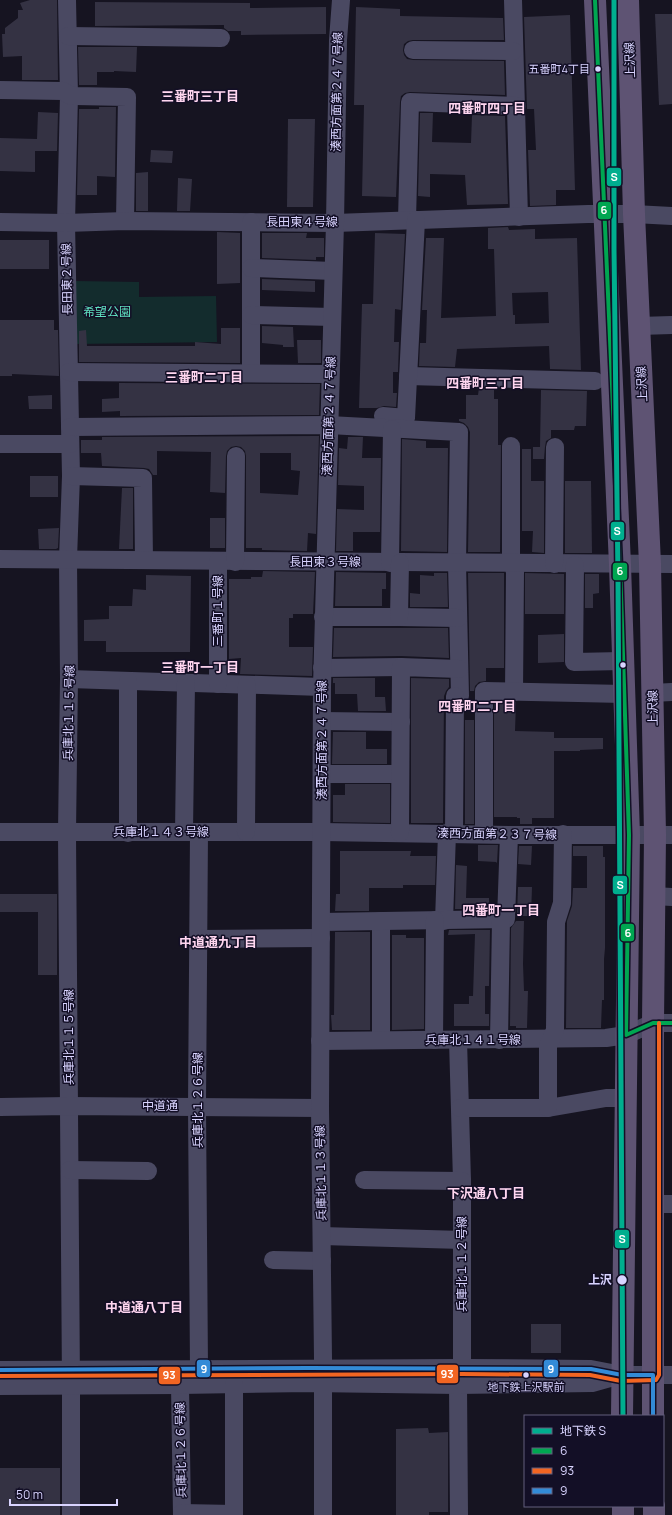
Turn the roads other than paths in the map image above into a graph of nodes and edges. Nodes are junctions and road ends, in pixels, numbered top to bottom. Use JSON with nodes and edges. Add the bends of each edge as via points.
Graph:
{"nodes":[{"id":1,"x":67,"y":0,"type":"edge"},
{"id":2,"x":341,"y":0,"type":"edge"},
{"id":3,"x":513,"y":0,"type":"edge"},
{"id":4,"x":595,"y":0,"type":"edge"},
{"id":5,"x":628,"y":0,"type":"edge"},
{"id":6,"x":68,"y":36,"type":"junction"},
{"id":7,"x":221,"y":38,"type":"dead end"},
{"id":8,"x":413,"y":50,"type":"dead end"},
{"id":9,"x":513,"y":51,"type":"junction"},
{"id":10,"x":0,"y":90,"type":"edge"},
{"id":11,"x":69,"y":95,"type":"junction"},
{"id":12,"x":517,"y":106,"type":"junction"},
{"id":13,"x":604,"y":214,"type":"junction"},
{"id":14,"x":644,"y":215,"type":"junction"},
{"id":15,"x":672,"y":216,"type":"edge"},
{"id":16,"x":518,"y":217,"type":"junction"},
{"id":17,"x":412,"y":220,"type":"junction"},
{"id":18,"x":125,"y":221,"type":"junction"},
{"id":19,"x":0,"y":222,"type":"edge"},
{"id":20,"x":251,"y":222,"type":"junction"},
{"id":21,"x":66,"y":223,"type":"junction"},
{"id":22,"x":335,"y":223,"type":"junction"},
{"id":23,"x":251,"y":268,"type":"junction"},
{"id":24,"x":333,"y":271,"type":"junction"},
{"id":25,"x":251,"y":315,"type":"junction"},
{"id":26,"x":332,"y":317,"type":"junction"},
{"id":27,"x":672,"y":325,"type":"edge"},
{"id":28,"x":639,"y":326,"type":"junction"},
{"id":29,"x":69,"y":372,"type":"junction"},
{"id":30,"x":251,"y":373,"type":"junction"},
{"id":31,"x":330,"y":374,"type":"junction"},
{"id":32,"x":408,"y":376,"type":"junction"},
{"id":33,"x":595,"y":381,"type":"dead end"},
{"id":34,"x":329,"y":419,"type":"junction"},
{"id":35,"x":392,"y":429,"type":"junction"},
{"id":36,"x":70,"y":435,"type":"junction"},
{"id":37,"x":0,"y":444,"type":"edge"},
{"id":38,"x":511,"y":446,"type":"dead end"},
{"id":39,"x":555,"y":447,"type":"dead end"},
{"id":40,"x":236,"y":456,"type":"dead end"},
{"id":41,"x":71,"y":476,"type":"junction"},
{"id":42,"x":68,"y":559,"type":"junction"},
{"id":43,"x":0,"y":560,"type":"edge"},
{"id":44,"x":144,"y":560,"type":"junction"},
{"id":45,"x":227,"y":561,"type":"junction"},
{"id":46,"x":325,"y":562,"type":"junction"},
{"id":47,"x":395,"y":563,"type":"junction"},
{"id":48,"x":457,"y":563,"type":"junction"},
{"id":49,"x":513,"y":564,"type":"junction"},
{"id":50,"x":554,"y":564,"type":"junction"},
{"id":51,"x":575,"y":564,"type":"junction"},
{"id":52,"x":650,"y":564,"type":"junction"},
{"id":53,"x":672,"y":564,"type":"edge"},
{"id":54,"x":620,"y":565,"type":"junction"},
{"id":55,"x":323,"y":617,"type":"junction"},
{"id":56,"x":399,"y":617,"type":"junction"},
{"id":57,"x":458,"y":618,"type":"junction"},
{"id":58,"x":622,"y":660,"type":"junction"},
{"id":59,"x":401,"y":667,"type":"junction"},
{"id":60,"x":322,"y":668,"type":"junction"},
{"id":61,"x":459,"y":669,"type":"junction"},
{"id":62,"x":69,"y":679,"type":"junction"},
{"id":63,"x":128,"y":681,"type":"junction"},
{"id":64,"x":186,"y":683,"type":"junction"},
{"id":65,"x":218,"y":684,"type":"junction"},
{"id":66,"x":248,"y":685,"type":"junction"},
{"id":67,"x":322,"y":687,"type":"junction"},
{"id":68,"x":514,"y":692,"type":"junction"},
{"id":69,"x":662,"y":692,"type":"edge"},
{"id":70,"x":624,"y":694,"type":"junction"},
{"id":71,"x":455,"y":696,"type":"junction"},
{"id":72,"x":484,"y":696,"type":"junction"},
{"id":73,"x":322,"y":721,"type":"junction"},
{"id":74,"x":401,"y":722,"type":"junction"},
{"id":75,"x":322,"y":774,"type":"junction"},
{"id":76,"x":400,"y":774,"type":"junction"},
{"id":77,"x":0,"y":832,"type":"edge"},
{"id":78,"x":191,"y":832,"type":"junction"},
{"id":79,"x":246,"y":832,"type":"junction"},
{"id":80,"x":322,"y":832,"type":"junction"},
{"id":81,"x":67,"y":833,"type":"junction"},
{"id":82,"x":128,"y":833,"type":"junction"},
{"id":83,"x":400,"y":833,"type":"junction"},
{"id":84,"x":450,"y":833,"type":"junction"},
{"id":85,"x":484,"y":833,"type":"junction"},
{"id":86,"x":563,"y":834,"type":"junction"},
{"id":87,"x":509,"y":835,"type":"junction"},
{"id":88,"x":629,"y":835,"type":"junction"},
{"id":89,"x":663,"y":835,"type":"edge"},
{"id":90,"x":663,"y":897,"type":"edge"},
{"id":91,"x":440,"y":920,"type":"junction"},
{"id":92,"x":500,"y":920,"type":"junction"},
{"id":93,"x":381,"y":921,"type":"junction"},
{"id":94,"x":321,"y":930,"type":"junction"},
{"id":95,"x":198,"y":939,"type":"junction"},
{"id":96,"x":662,"y":1023,"type":"edge"},
{"id":97,"x":626,"y":1035,"type":"junction"},
{"id":98,"x":551,"y":1039,"type":"junction"},
{"id":99,"x":381,"y":1040,"type":"junction"},
{"id":100,"x":434,"y":1040,"type":"junction"},
{"id":101,"x":458,"y":1040,"type":"junction"},
{"id":102,"x":499,"y":1040,"type":"junction"},
{"id":103,"x":320,"y":1042,"type":"junction"},
{"id":104,"x":625,"y":1098,"type":"junction"},
{"id":105,"x":69,"y":1106,"type":"junction"},
{"id":106,"x":197,"y":1106,"type":"junction"},
{"id":107,"x":0,"y":1107,"type":"edge"},
{"id":108,"x":320,"y":1108,"type":"junction"},
{"id":109,"x":460,"y":1108,"type":"junction"},
{"id":110,"x":548,"y":1108,"type":"junction"},
{"id":111,"x":70,"y":1170,"type":"junction"},
{"id":112,"x":148,"y":1171,"type":"dead end"},
{"id":113,"x":364,"y":1180,"type":"dead end"},
{"id":114,"x":462,"y":1181,"type":"junction"},
{"id":115,"x":662,"y":1204,"type":"edge"},
{"id":116,"x":322,"y":1236,"type":"junction"},
{"id":117,"x":462,"y":1240,"type":"junction"},
{"id":118,"x":273,"y":1260,"type":"dead end"},
{"id":119,"x":322,"y":1261,"type":"junction"},
{"id":120,"x":199,"y":1369,"type":"junction"},
{"id":121,"x":0,"y":1370,"type":"edge"},
{"id":122,"x":622,"y":1374,"type":"junction"},
{"id":123,"x":662,"y":1375,"type":"edge"},
{"id":124,"x":323,"y":1376,"type":"junction"},
{"id":125,"x":460,"y":1376,"type":"junction"},
{"id":126,"x":71,"y":1378,"type":"junction"},
{"id":127,"x":234,"y":1384,"type":"junction"},
{"id":128,"x":0,"y":1386,"type":"edge"},
{"id":129,"x":180,"y":1386,"type":"junction"},
{"id":130,"x":622,"y":1415,"type":"edge"},
{"id":131,"x":653,"y":1415,"type":"edge"},
{"id":132,"x":182,"y":1514,"type":"edge"},
{"id":133,"x":234,"y":1514,"type":"edge"},
{"id":134,"x":71,"y":1515,"type":"edge"},
{"id":135,"x":323,"y":1515,"type":"edge"},
{"id":136,"x":459,"y":1515,"type":"edge"}],
"edges":[{"from":1,"to":6,"type":"street","name":"長田東２号線"},
{"from":2,"to":22,"type":"street","name":"湊西方面第２４７号線"},
{"from":3,"to":9,"type":"street"},
{"from":4,"to":13,"type":"main road"},
{"from":5,"to":14,"type":"main road","name":"上沢線"},
{"from":6,"to":7,"type":"street"},
{"from":6,"to":11,"type":"street","name":"長田東２号線"},
{"from":8,"to":9,"type":"street"},
{"from":9,"to":12,"type":"street"},
{"from":10,"to":11,"type":"street","via":[[63,91]]},
{"from":11,"to":18,"type":"street","via":[[127,97]]},
{"from":11,"to":21,"type":"street","name":"長田東２号線"},
{"from":12,"to":16,"type":"street"},
{"from":12,"to":17,"type":"street","via":[[410,102]]},
{"from":13,"to":14,"type":"street","name":"長田東４号線"},
{"from":13,"to":16,"type":"street","name":"長田東４号線"},
{"from":13,"to":54,"type":"main road"},
{"from":14,"to":15,"type":"street","name":"長田東４号線"},
{"from":14,"to":28,"type":"main road","name":"上沢線"},
{"from":16,"to":17,"type":"street","name":"長田東４号線"},
{"from":17,"to":22,"type":"street","name":"長田東４号線"},
{"from":17,"to":32,"type":"street"},
{"from":18,"to":20,"type":"street","name":"長田東４号線"},
{"from":18,"to":21,"type":"street","name":"長田東４号線"},
{"from":19,"to":21,"type":"street","name":"長田東４号線"},
{"from":20,"to":22,"type":"street","name":"長田東４号線"},
{"from":20,"to":23,"type":"street"},
{"from":21,"to":29,"type":"street","name":"長田東２号線"},
{"from":22,"to":24,"type":"street","name":"湊西方面第２４７号線"},
{"from":23,"to":24,"type":"street"},
{"from":23,"to":25,"type":"street"},
{"from":24,"to":26,"type":"street","name":"湊西方面第２４７号線"},
{"from":25,"to":26,"type":"street"},
{"from":25,"to":30,"type":"street"},
{"from":26,"to":31,"type":"street","name":"湊西方面第２４７号線"},
{"from":27,"to":28,"type":"street"},
{"from":28,"to":52,"type":"main road","name":"上沢線"},
{"from":29,"to":30,"type":"street"},
{"from":29,"to":36,"type":"street","name":"長田東２号線"},
{"from":30,"to":31,"type":"street"},
{"from":31,"to":34,"type":"street","name":"湊西方面第２４７号線"},
{"from":32,"to":33,"type":"street"},
{"from":32,"to":34,"type":"street","via":[[406,418]]},
{"from":34,"to":35,"type":"street"},
{"from":34,"to":36,"type":"street"},
{"from":34,"to":46,"type":"street","name":"湊西方面第２４７号線"},
{"from":35,"to":47,"type":"street"},
{"from":35,"to":48,"type":"street","via":[[459,432]]},
{"from":36,"to":37,"type":"street"},
{"from":36,"to":41,"type":"street","name":"長田東２号線"},
{"from":38,"to":49,"type":"street"},
{"from":39,"to":50,"type":"street"},
{"from":40,"to":45,"type":"street","name":"三番町１号線"},
{"from":41,"to":42,"type":"street","name":"長田東２号線"},
{"from":41,"to":44,"type":"street","via":[[143,478]]},
{"from":42,"to":43,"type":"street","name":"長田東３号線"},
{"from":42,"to":44,"type":"street","name":"長田東３号線"},
{"from":42,"to":62,"type":"street","name":"兵庫北１１５号線"},
{"from":44,"to":45,"type":"street","name":"長田東３号線"},
{"from":45,"to":46,"type":"street","name":"長田東３号線"},
{"from":45,"to":65,"type":"street","name":"三番町１号線"},
{"from":46,"to":47,"type":"street","name":"長田東３号線"},
{"from":46,"to":55,"type":"street","name":"湊西方面第２４７号線"},
{"from":47,"to":48,"type":"street","name":"長田東３号線"},
{"from":47,"to":56,"type":"street"},
{"from":48,"to":49,"type":"street","name":"長田東３号線"},
{"from":48,"to":57,"type":"street"},
{"from":49,"to":50,"type":"street","name":"長田東３号線"},
{"from":49,"to":68,"type":"street"},
{"from":50,"to":51,"type":"street","name":"長田東３号線"},
{"from":51,"to":54,"type":"street","name":"長田東３号線"},
{"from":51,"to":58,"type":"street","via":[[574,662]]},
{"from":52,"to":53,"type":"street","name":"長田東３号線"},
{"from":52,"to":54,"type":"street","name":"長田東３号線"},
{"from":52,"to":69,"type":"main road","name":"上沢線"},
{"from":54,"to":58,"type":"main road"},
{"from":55,"to":56,"type":"street"},
{"from":55,"to":60,"type":"street","name":"湊西方面第２４７号線"},
{"from":56,"to":57,"type":"street"},
{"from":57,"to":61,"type":"street"},
{"from":58,"to":70,"type":"main road"},
{"from":59,"to":60,"type":"street"},
{"from":59,"to":61,"type":"street"},
{"from":59,"to":74,"type":"street"},
{"from":60,"to":67,"type":"street","name":"湊西方面第２４７号線"},
{"from":61,"to":71,"type":"street"},
{"from":62,"to":63,"type":"street"},
{"from":62,"to":81,"type":"street","name":"兵庫北１１５号線"},
{"from":63,"to":64,"type":"street"},
{"from":63,"to":82,"type":"street"},
{"from":64,"to":65,"type":"street"},
{"from":64,"to":78,"type":"street","name":"兵庫北１２６号線"},
{"from":65,"to":66,"type":"street"},
{"from":66,"to":67,"type":"street"},
{"from":66,"to":79,"type":"street"},
{"from":67,"to":73,"type":"street","name":"湊西方面第２４７号線"},
{"from":68,"to":70,"type":"street"},
{"from":68,"to":72,"type":"street","via":[[484,691]]},
{"from":69,"to":89,"type":"main road","name":"上沢線"},
{"from":70,"to":88,"type":"main road"},
{"from":71,"to":72,"type":"street"},
{"from":71,"to":84,"type":"street"},
{"from":72,"to":85,"type":"street"},
{"from":73,"to":74,"type":"street"},
{"from":73,"to":75,"type":"street","name":"湊西方面第２４７号線"},
{"from":74,"to":76,"type":"street"},
{"from":75,"to":76,"type":"street"},
{"from":75,"to":80,"type":"street","name":"湊西方面第２４７号線"},
{"from":76,"to":83,"type":"street"},
{"from":77,"to":81,"type":"street","name":"兵庫北１４３号線"},
{"from":78,"to":79,"type":"street","name":"兵庫北１４３号線"},
{"from":78,"to":82,"type":"street","name":"兵庫北１４３号線"},
{"from":78,"to":95,"type":"street","name":"兵庫北１２６号線"},
{"from":79,"to":80,"type":"street","name":"兵庫北１４３号線"},
{"from":80,"to":83,"type":"street","name":"湊西方面第２３７号線"},
{"from":80,"to":94,"type":"street","name":"兵庫北１１３号線"},
{"from":81,"to":82,"type":"street","name":"兵庫北１４３号線"},
{"from":81,"to":105,"type":"street","name":"兵庫北１１５号線"},
{"from":83,"to":84,"type":"street","name":"湊西方面第２３７号線"},
{"from":84,"to":85,"type":"street","name":"湊西方面第２３７号線"},
{"from":84,"to":91,"type":"street"},
{"from":85,"to":87,"type":"street","name":"湊西方面第２３７号線"},
{"from":86,"to":87,"type":"street","name":"湊西方面第２３７号線"},
{"from":86,"to":88,"type":"street","name":"湊西方面第２３７号線"},
{"from":86,"to":98,"type":"street","via":[[562,904],[556,922],[555,1030]]},
{"from":87,"to":92,"type":"street","via":[[506,920]]},
{"from":88,"to":89,"type":"street","name":"湊西方面第２３７号線"},
{"from":88,"to":97,"type":"main road"},
{"from":89,"to":90,"type":"main road","name":"上沢線"},
{"from":90,"to":96,"type":"main road","name":"上沢線"},
{"from":91,"to":92,"type":"street"},
{"from":91,"to":93,"type":"street"},
{"from":91,"to":100,"type":"street"},
{"from":92,"to":102,"type":"street"},
{"from":93,"to":94,"type":"street"},
{"from":93,"to":99,"type":"street"},
{"from":94,"to":95,"type":"street"},
{"from":94,"to":103,"type":"street","name":"兵庫北１１３号線"},
{"from":95,"to":106,"type":"street","name":"兵庫北１２６号線"},
{"from":96,"to":97,"type":"street","name":"兵庫北１４１号線"},
{"from":96,"to":115,"type":"main road","name":"上沢線"},
{"from":97,"to":98,"type":"street","name":"兵庫北１４１号線"},
{"from":97,"to":104,"type":"main road"},
{"from":98,"to":102,"type":"street","name":"兵庫北１４１号線"},
{"from":98,"to":110,"type":"street","via":[[548,1046]]},
{"from":99,"to":100,"type":"street","name":"兵庫北１４１号線"},
{"from":99,"to":103,"type":"street","name":"兵庫北１４１号線"},
{"from":100,"to":101,"type":"street","name":"兵庫北１４１号線"},
{"from":101,"to":102,"type":"street","name":"兵庫北１４１号線"},
{"from":101,"to":109,"type":"street","name":"兵庫北１１２号線"},
{"from":103,"to":108,"type":"street","name":"兵庫北１１３号線"},
{"from":104,"to":110,"type":"street","via":[[606,1098]]},
{"from":104,"to":122,"type":"main road"},
{"from":105,"to":106,"type":"street","name":"中道通"},
{"from":105,"to":107,"type":"street","name":"中道通"},
{"from":105,"to":111,"type":"street","name":"兵庫北１１５号線"},
{"from":106,"to":108,"type":"street","name":"中道通"},
{"from":106,"to":120,"type":"street","name":"兵庫北１２６号線"},
{"from":108,"to":116,"type":"street","name":"兵庫北１１３号線"},
{"from":109,"to":110,"type":"street"},
{"from":109,"to":114,"type":"street","name":"兵庫北１１２号線"},
{"from":111,"to":112,"type":"street"},
{"from":111,"to":126,"type":"street","name":"兵庫北１１５号線"},
{"from":113,"to":114,"type":"street"},
{"from":114,"to":117,"type":"street","name":"兵庫北１１２号線"},
{"from":115,"to":123,"type":"main road","name":"上沢線"},
{"from":116,"to":117,"type":"street"},
{"from":116,"to":119,"type":"street","name":"兵庫北１１３号線"},
{"from":117,"to":125,"type":"street","name":"兵庫北１１２号線"},
{"from":118,"to":119,"type":"street"},
{"from":119,"to":124,"type":"street","name":"兵庫北１１３号線"},
{"from":120,"to":124,"type":"street"},
{"from":120,"to":126,"type":"street"},
{"from":121,"to":126,"type":"street"},
{"from":122,"to":123,"type":"street"},
{"from":122,"to":125,"type":"street","via":[[591,1369]]},
{"from":122,"to":130,"type":"main road"},
{"from":123,"to":131,"type":"main road","name":"上沢線"},
{"from":124,"to":125,"type":"street"},
{"from":124,"to":127,"type":"street"},
{"from":124,"to":135,"type":"street","name":"兵庫北１１３号線"},
{"from":125,"to":136,"type":"street","name":"兵庫北１１２号線"},
{"from":126,"to":128,"type":"street"},
{"from":126,"to":129,"type":"street"},
{"from":126,"to":134,"type":"street","name":"兵庫北１１５号線"},
{"from":127,"to":129,"type":"street"},
{"from":127,"to":133,"type":"street"},
{"from":129,"to":132,"type":"street","name":"兵庫北１２６号線"},
{"from":132,"to":133,"type":"street"}]}
